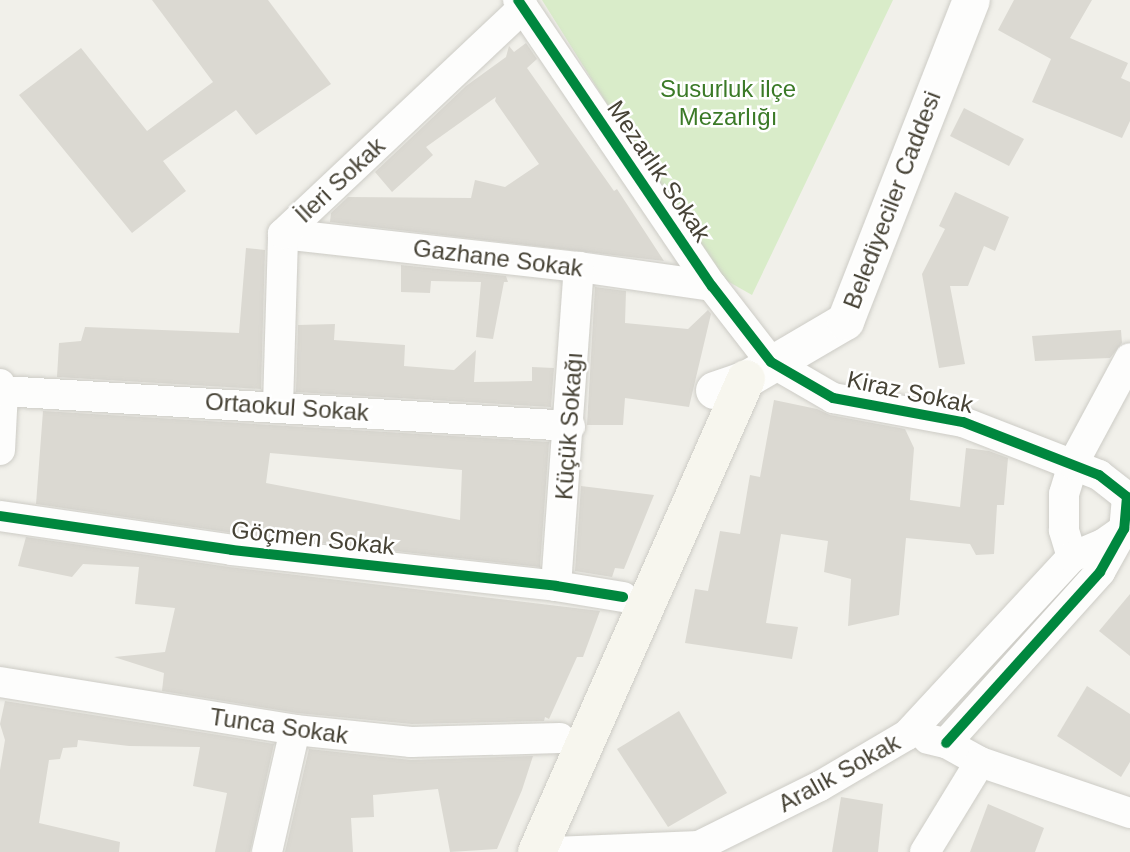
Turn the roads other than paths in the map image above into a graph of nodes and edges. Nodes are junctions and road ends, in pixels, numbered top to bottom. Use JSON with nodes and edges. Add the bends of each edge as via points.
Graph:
{"nodes":[{"id":1,"x":971,"y":0,"type":"edge"},
{"id":2,"x":521,"y":4,"type":"edge"},
{"id":3,"x":284,"y":233,"type":"junction"},
{"id":4,"x":579,"y":267,"type":"junction"},
{"id":5,"x":712,"y":286,"type":"junction"},
{"id":6,"x":1130,"y":358,"type":"edge"},
{"id":7,"x":744,"y":377,"type":"junction"},
{"id":8,"x":2,"y":388,"type":"edge"},
{"id":9,"x":278,"y":406,"type":"junction"},
{"id":10,"x":570,"y":426,"type":"junction"},
{"id":11,"x":0,"y":450,"type":"edge"},
{"id":12,"x":1073,"y":464,"type":"junction"},
{"id":13,"x":0,"y":516,"type":"edge"},
{"id":14,"x":1127,"y":528,"type":"edge"},
{"id":15,"x":1072,"y":557,"type":"junction"},
{"id":16,"x":556,"y":586,"type":"junction"},
{"id":17,"x":623,"y":597,"type":"junction"},
{"id":18,"x":0,"y":682,"type":"edge"},
{"id":19,"x":295,"y":730,"type":"junction"},
{"id":20,"x":907,"y":735,"type":"junction"},
{"id":21,"x":560,"y":738,"type":"junction"},
{"id":22,"x":946,"y":743,"type":"junction"},
{"id":23,"x":980,"y":762,"type":"junction"},
{"id":24,"x":1130,"y":813,"type":"edge"},
{"id":25,"x":267,"y":852,"type":"edge"},
{"id":26,"x":510,"y":852,"type":"edge"},
{"id":27,"x":537,"y":852,"type":"edge"},
{"id":28,"x":554,"y":852,"type":"edge"},
{"id":29,"x":925,"y":852,"type":"edge"}],
"edges":[{"from":1,"to":7,"type":"street","name":"Belediyeciler Caddesi","via":[[845,321]]},
{"from":2,"to":3,"type":"street","name":"İleri Sokak"},
{"from":2,"to":5,"type":"street","name":"Mezarlık Sokak"},
{"from":3,"to":4,"type":"street","name":"Gazhane Sokak"},
{"from":3,"to":9,"type":"street","name":"İleri Sokak"},
{"from":4,"to":5,"type":"street","name":"Gazhane Sokak"},
{"from":4,"to":10,"type":"street","name":"Küçük Sokağı"},
{"from":5,"to":7,"type":"street","name":"Mezarlık Sokak"},
{"from":6,"to":12,"type":"street"},
{"from":7,"to":12,"type":"street","name":"Kiraz Sokak","via":[[963,422]]},
{"from":7,"to":17,"type":"main road"},
{"from":7,"to":27,"type":"main road"},
{"from":8,"to":9,"type":"street","name":"Ortaokul Sokak"},
{"from":8,"to":11,"type":"street"},
{"from":9,"to":10,"type":"street","name":"Ortaokul Sokak"},
{"from":10,"to":16,"type":"street","name":"Küçük Sokağı"},
{"from":12,"to":14,"type":"street","name":"Kiraz Sokak","via":[[1099,475],[1127,497]]},
{"from":12,"to":15,"type":"street","via":[[1064,494],[1064,530]]},
{"from":13,"to":16,"type":"street","name":"Göçmen Sokak","via":[[232,551]]},
{"from":14,"to":15,"type":"street","name":"Aralık Sokak"},
{"from":14,"to":22,"type":"street","via":[[1100,572]]},
{"from":15,"to":20,"type":"street","name":"Aralık Sokak"},
{"from":16,"to":17,"type":"street","name":"Göçmen Sokak"},
{"from":17,"to":21,"type":"main road"},
{"from":18,"to":19,"type":"street","name":"Tunca Sokak"},
{"from":19,"to":21,"type":"street","name":"Tunca Sokak","via":[[411,742]]},
{"from":19,"to":25,"type":"street"},
{"from":20,"to":22,"type":"street"},
{"from":20,"to":28,"type":"street","name":"Aralık Sokak","via":[[820,786],[699,846]]},
{"from":21,"to":26,"type":"main road"},
{"from":22,"to":23,"type":"street"},
{"from":23,"to":24,"type":"street"},
{"from":23,"to":29,"type":"street"}]}
